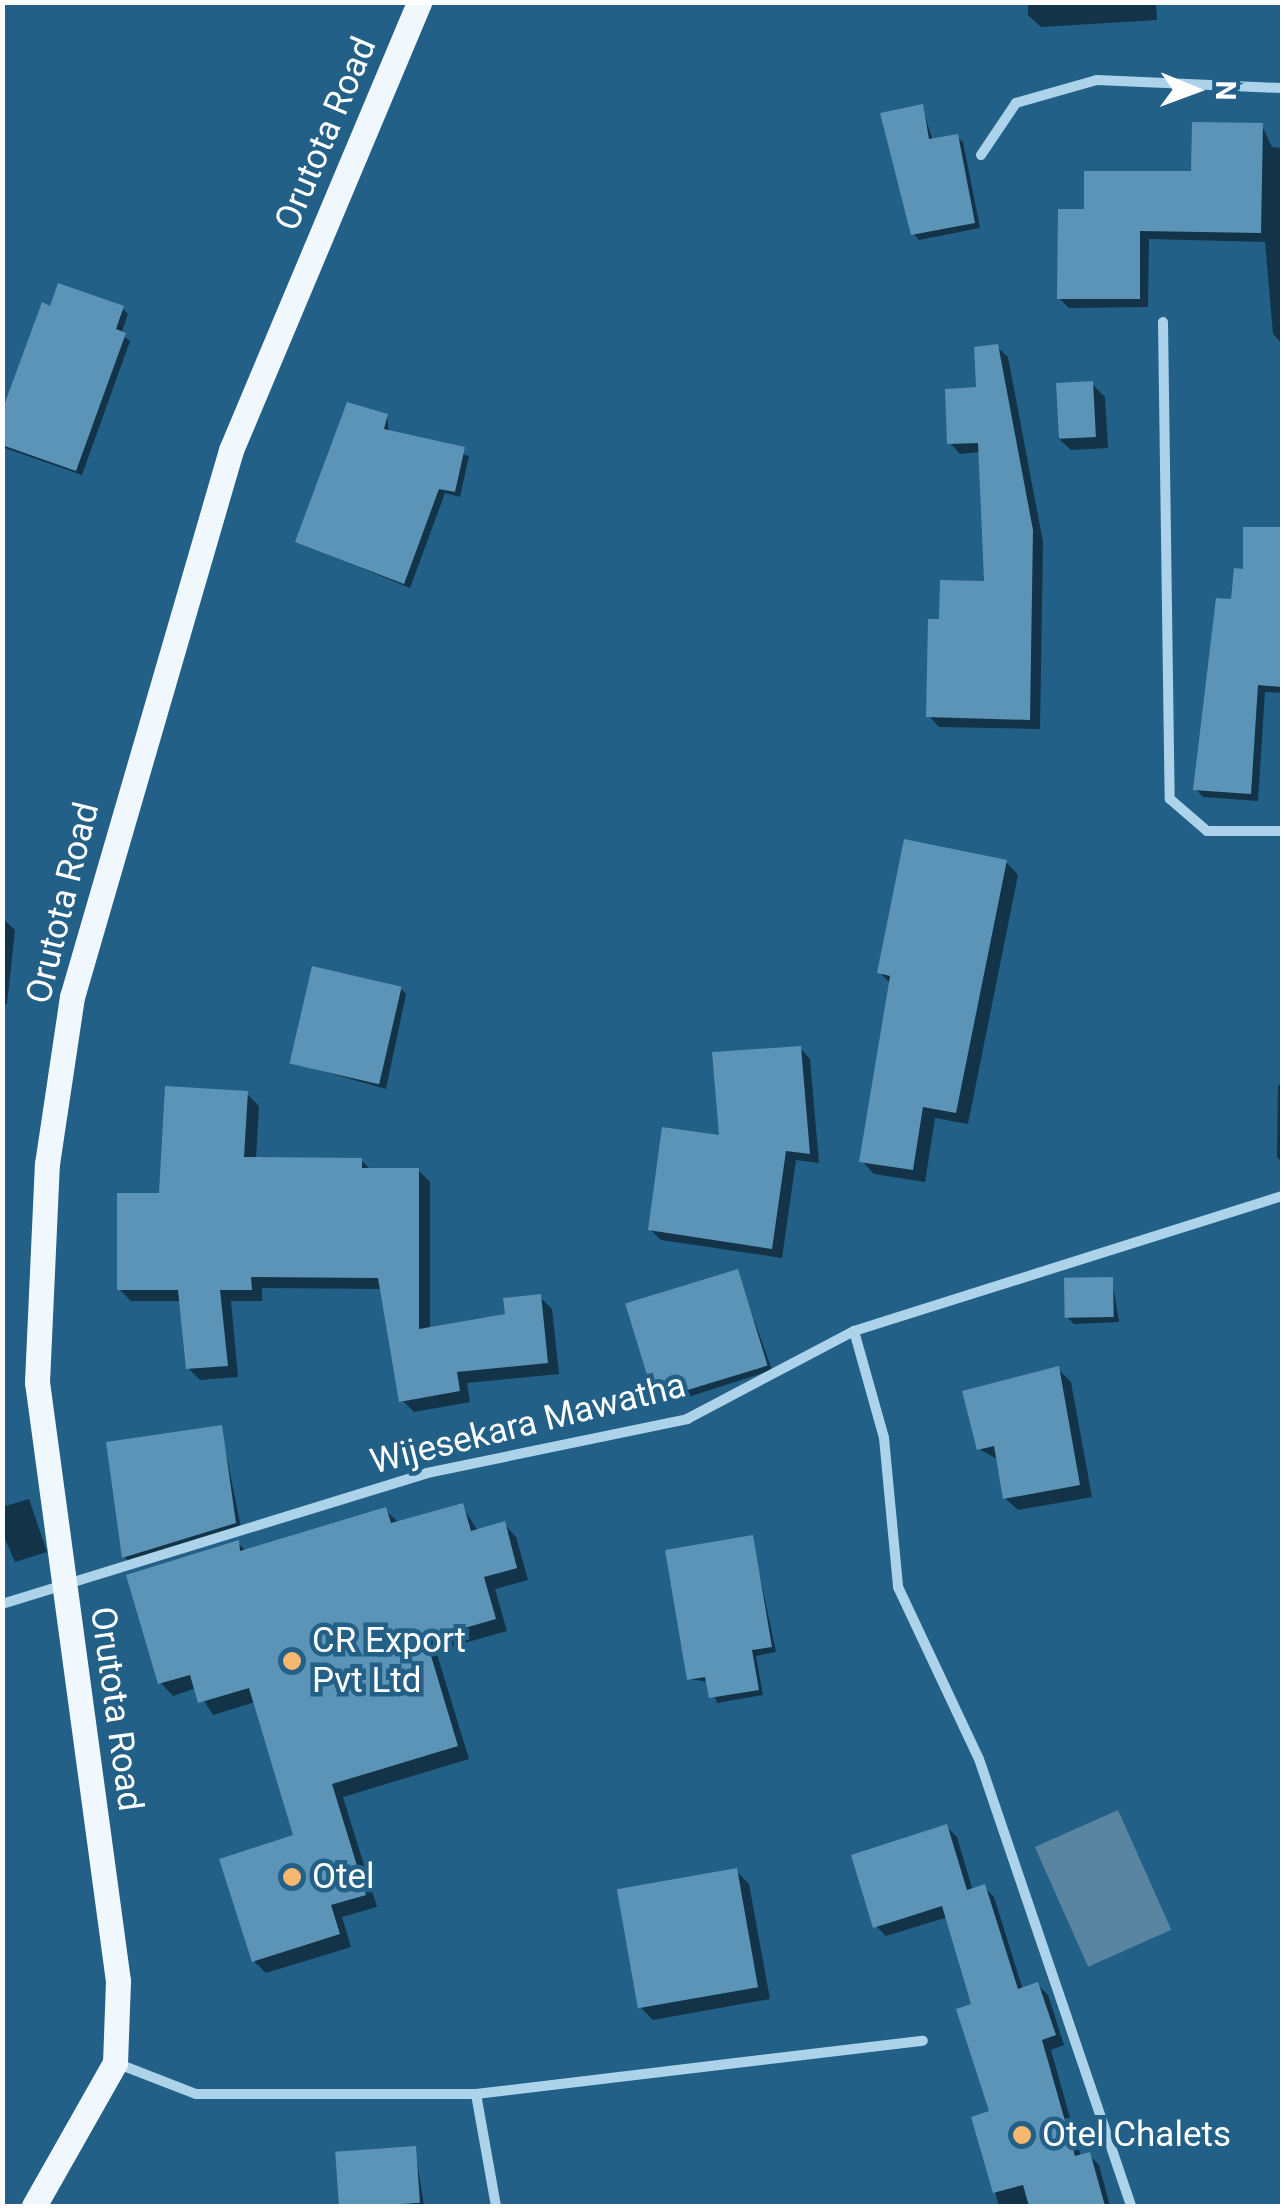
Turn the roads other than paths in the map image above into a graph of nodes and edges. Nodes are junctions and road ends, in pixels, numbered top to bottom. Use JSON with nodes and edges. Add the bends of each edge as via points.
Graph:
{"nodes":[{"id":1,"x":419,"y":2,"type":"edge"},
{"id":2,"x":1282,"y":88,"type":"edge"},
{"id":3,"x":982,"y":155,"type":"dead end"},
{"id":4,"x":1163,"y":322,"type":"dead end"},
{"id":5,"x":1282,"y":830,"type":"edge"},
{"id":6,"x":1282,"y":1196,"type":"edge"},
{"id":7,"x":854,"y":1331,"type":"junction"},
{"id":8,"x":64,"y":1586,"type":"junction"},
{"id":9,"x":2,"y":1604,"type":"edge"},
{"id":10,"x":923,"y":2042,"type":"dead end"},
{"id":11,"x":115,"y":2062,"type":"junction"},
{"id":12,"x":476,"y":2094,"type":"junction"},
{"id":13,"x":34,"y":2206,"type":"edge"},
{"id":14,"x":496,"y":2206,"type":"edge"},
{"id":15,"x":1131,"y":2206,"type":"edge"}],
"edges":[{"from":1,"to":8,"type":"main road","name":"Orutota Road","via":[[231,450],[72,997],[47,1164],[38,1362]]},
{"from":2,"to":3,"type":"street","via":[[1098,80],[1016,103]]},
{"from":4,"to":5,"type":"street","via":[[1170,800],[1206,831]]},
{"from":6,"to":7,"type":"street","name":"Wijesekara Mawatha"},
{"from":7,"to":8,"type":"street","name":"Wijesekara Mawatha","via":[[687,1419],[428,1473]]},
{"from":7,"to":15,"type":"street","via":[[884,1438],[898,1587],[978,1759]]},
{"from":8,"to":9,"type":"street","name":"Wijesekara Mawatha"},
{"from":8,"to":11,"type":"main road","name":"Orutota Road","via":[[118,1980]]},
{"from":10,"to":12,"type":"street"},
{"from":11,"to":12,"type":"street","via":[[196,2094]]},
{"from":11,"to":13,"type":"main road","name":"Orutota Road","via":[[80,2135]]},
{"from":12,"to":14,"type":"street"}]}
